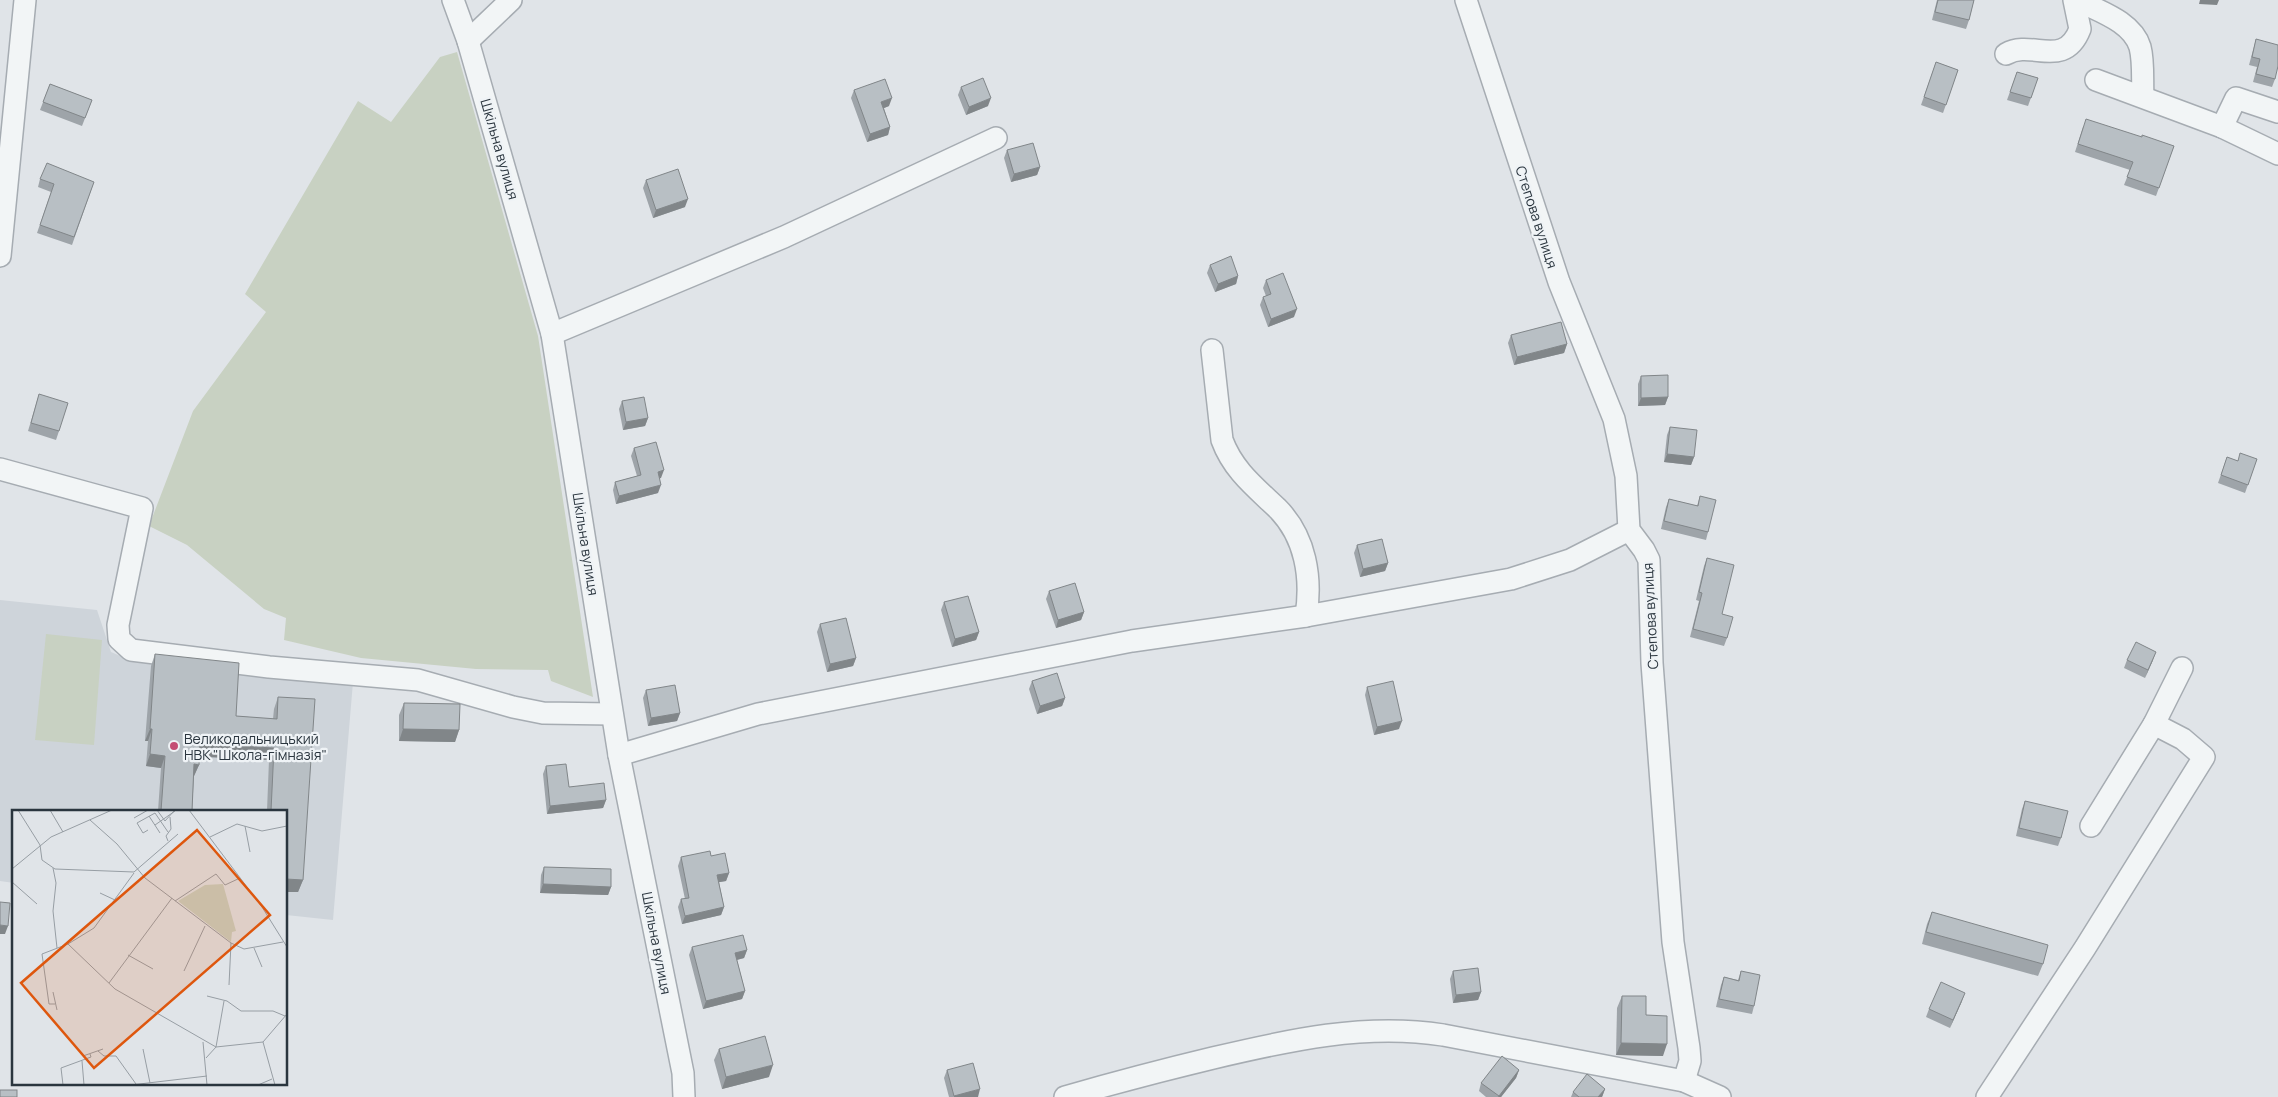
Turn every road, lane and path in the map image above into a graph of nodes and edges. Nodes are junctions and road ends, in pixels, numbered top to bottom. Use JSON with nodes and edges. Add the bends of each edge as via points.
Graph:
{"nodes":[{"id":1,"x":25,"y":0,"type":"edge"},
{"id":2,"x":453,"y":0,"type":"edge"},
{"id":3,"x":511,"y":0,"type":"edge"},
{"id":4,"x":1466,"y":0,"type":"edge"},
{"id":5,"x":2075,"y":0,"type":"edge"},
{"id":6,"x":468,"y":41,"type":"junction"},
{"id":7,"x":2006,"y":54,"type":"dead end"},
{"id":8,"x":2096,"y":80,"type":"dead end"},
{"id":9,"x":2143,"y":97,"type":"junction"},
{"id":10,"x":2278,"y":112,"type":"edge"},
{"id":11,"x":2222,"y":127,"type":"junction"},
{"id":12,"x":996,"y":138,"type":"dead end"},
{"id":13,"x":2278,"y":154,"type":"edge"},
{"id":14,"x":0,"y":256,"type":"edge"},
{"id":15,"x":552,"y":334,"type":"junction"},
{"id":16,"x":1212,"y":350,"type":"dead end"},
{"id":17,"x":0,"y":470,"type":"edge"},
{"id":18,"x":1629,"y":530,"type":"junction"},
{"id":19,"x":1306,"y":616,"type":"junction"},
{"id":20,"x":2182,"y":668,"type":"dead end"},
{"id":21,"x":612,"y":714,"type":"junction"},
{"id":22,"x":2154,"y":724,"type":"junction"},
{"id":23,"x":619,"y":755,"type":"junction"},
{"id":24,"x":2091,"y":826,"type":"dead end"},
{"id":25,"x":1684,"y":1081,"type":"junction"},
{"id":26,"x":684,"y":1097,"type":"edge"},
{"id":27,"x":1065,"y":1097,"type":"edge"},
{"id":28,"x":1720,"y":1097,"type":"edge"},
{"id":29,"x":1987,"y":1097,"type":"edge"}],
"edges":[{"from":1,"to":14,"type":"street"},
{"from":2,"to":6,"type":"street","name":"Шкільна вулиця"},
{"from":3,"to":6,"type":"street"},
{"from":4,"to":18,"type":"street","name":"Степова вулиця","via":[[1559,282],[1614,419],[1626,476]]},
{"from":5,"to":7,"type":"street","via":[[2080,29],[2071,45],[2049,53],[2015,49]]},
{"from":5,"to":9,"type":"street","via":[[2122,23],[2134,34],[2140,48]]},
{"from":6,"to":15,"type":"street","name":"Шкільна вулиця"},
{"from":8,"to":9,"type":"street"},
{"from":9,"to":11,"type":"street"},
{"from":10,"to":11,"type":"street","via":[[2236,98]]},
{"from":11,"to":13,"type":"street"},
{"from":12,"to":15,"type":"street","via":[[784,237]]},
{"from":15,"to":21,"type":"street","name":"Шкільна вулиця"},
{"from":16,"to":19,"type":"street","via":[[1222,440],[1227,454],[1246,480],[1279,510],[1299,540],[1308,577]]},
{"from":17,"to":21,"type":"street","via":[[142,508],[118,626],[119,640],[132,650],[418,680],[513,707]]},
{"from":18,"to":19,"type":"street","via":[[1570,560],[1511,579]]},
{"from":18,"to":25,"type":"street","name":"Степова вулиця","via":[[1649,560],[1652,663],[1673,942],[1690,1061]]},
{"from":19,"to":23,"type":"street","via":[[1132,641],[758,714]]},
{"from":20,"to":22,"type":"street"},
{"from":21,"to":23,"type":"street","name":"Шкільна вулиця"},
{"from":22,"to":24,"type":"street"},
{"from":22,"to":29,"type":"street","via":[[2183,739],[2204,757],[2086,948]]},
{"from":23,"to":26,"type":"street","name":"Шкільна вулиця","via":[[683,1073]]},
{"from":25,"to":27,"type":"street","via":[[1443,1035],[1384,1030],[1327,1035],[1257,1048]]},
{"from":25,"to":28,"type":"street"}]}
